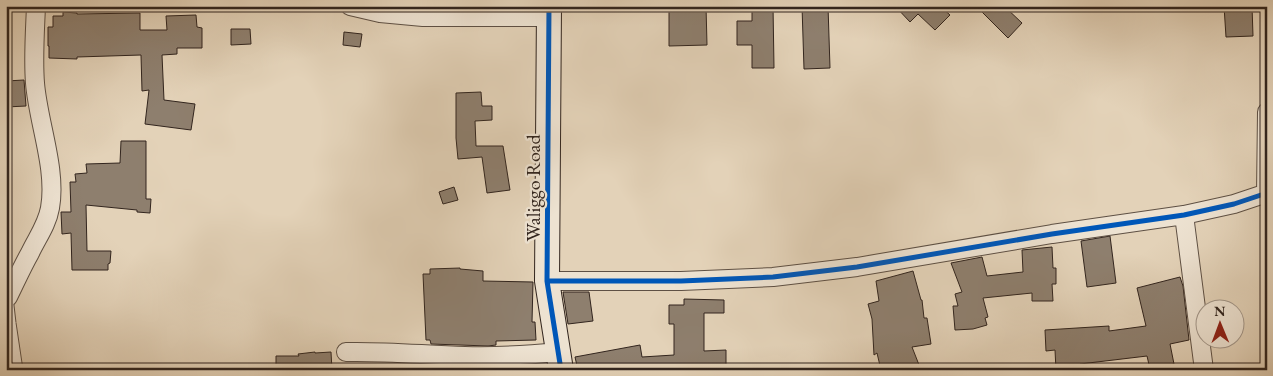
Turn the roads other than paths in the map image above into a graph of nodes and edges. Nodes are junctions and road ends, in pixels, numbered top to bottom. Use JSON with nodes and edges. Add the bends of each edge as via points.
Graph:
{"nodes":[{"id":1,"x":36,"y":6,"type":"edge"},
{"id":2,"x":350,"y":6,"type":"edge"},
{"id":3,"x":549,"y":12,"type":"edge"},
{"id":4,"x":1267,"y":112,"type":"edge"},
{"id":5,"x":1267,"y":194,"type":"edge"},
{"id":6,"x":1184,"y":215,"type":"junction"},
{"id":7,"x":547,"y":281,"type":"junction"},
{"id":8,"x":7,"y":298,"type":"edge"},
{"id":9,"x":346,"y":352,"type":"dead end"},
{"id":10,"x":559,"y":361,"type":"edge"},
{"id":11,"x":18,"y":370,"type":"edge"},
{"id":12,"x":1204,"y":370,"type":"edge"}],
"edges":[{"from":1,"to":8,"type":"street","via":[[35,82],[49,163],[50,206],[46,224]]},
{"from":2,"to":3,"type":"street","via":[[423,17]]},
{"from":3,"to":7,"type":"street","name":"Waliggo Road"},
{"from":4,"to":5,"type":"street"},
{"from":5,"to":6,"type":"street"},
{"from":6,"to":7,"type":"street","via":[[773,277]]},
{"from":6,"to":12,"type":"street"},
{"from":7,"to":10,"type":"street","name":"Waliggo Road"},
{"from":8,"to":11,"type":"lane"},
{"from":9,"to":10,"type":"street","via":[[519,356]]}]}
